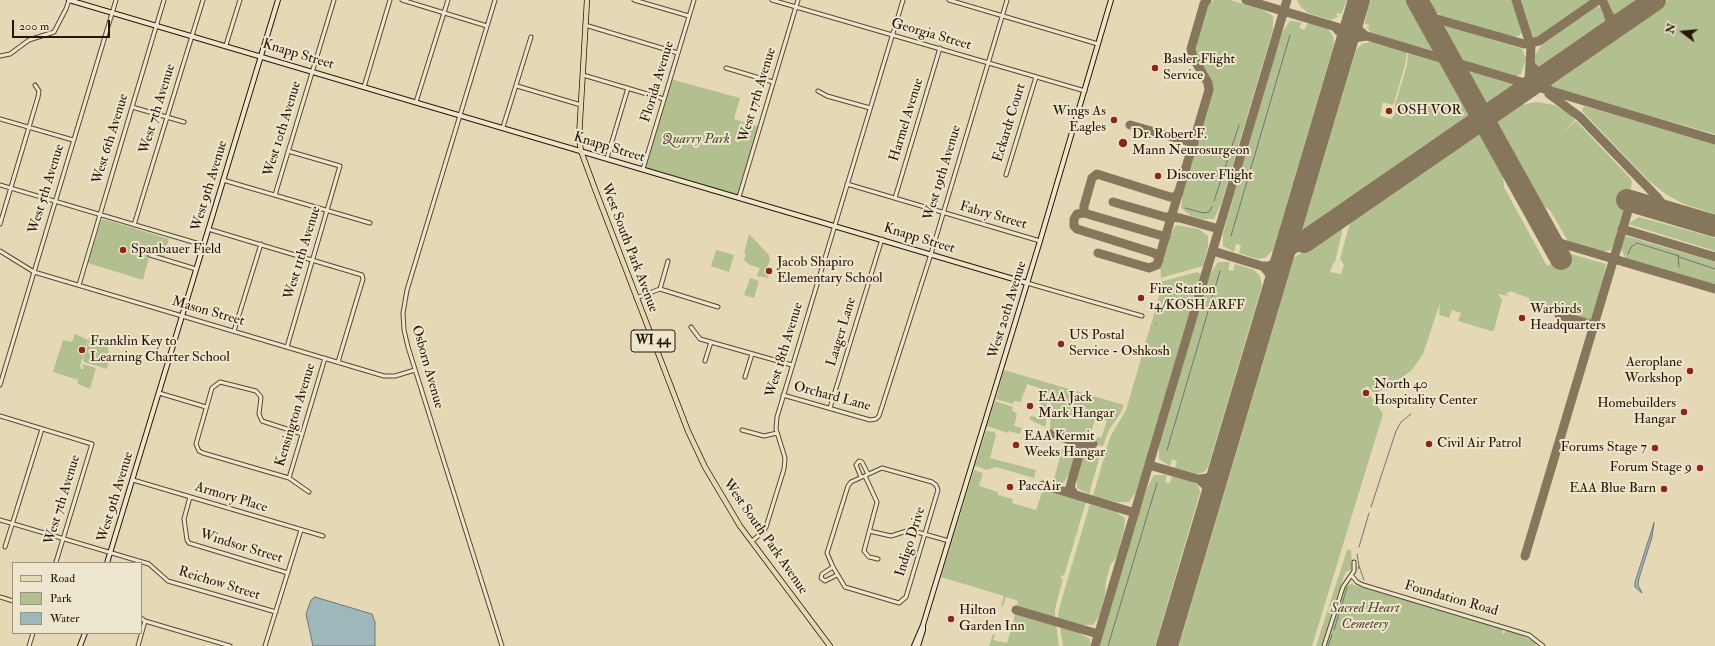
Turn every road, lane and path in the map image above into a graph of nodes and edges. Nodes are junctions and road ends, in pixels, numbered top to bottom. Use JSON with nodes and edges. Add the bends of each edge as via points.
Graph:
{"nodes":[{"id":1,"x":69,"y":0,"type":"edge"},
{"id":2,"x":116,"y":0,"type":"edge"},
{"id":3,"x":164,"y":0,"type":"edge"},
{"id":4,"x":202,"y":0,"type":"edge"},
{"id":5,"x":240,"y":0,"type":"edge"},
{"id":6,"x":278,"y":0,"type":"edge"},
{"id":7,"x":334,"y":0,"type":"edge"},
{"id":8,"x":390,"y":0,"type":"edge"},
{"id":9,"x":402,"y":0,"type":"edge"},
{"id":10,"x":448,"y":0,"type":"edge"},
{"id":11,"x":495,"y":0,"type":"edge"},
{"id":12,"x":587,"y":0,"type":"edge"},
{"id":13,"x":634,"y":0,"type":"edge"},
{"id":14,"x":694,"y":0,"type":"edge"},
{"id":15,"x":772,"y":0,"type":"edge"},
{"id":16,"x":798,"y":0,"type":"edge"},
{"id":17,"x":903,"y":0,"type":"edge"},
{"id":18,"x":949,"y":0,"type":"edge"},
{"id":19,"x":1007,"y":0,"type":"edge"},
{"id":20,"x":1111,"y":0,"type":"edge"},
{"id":21,"x":796,"y":7,"type":"junction"},
{"id":22,"x":112,"y":12,"type":"junction"},
{"id":23,"x":444,"y":12,"type":"junction"},
{"id":24,"x":689,"y":16,"type":"junction"},
{"id":25,"x":1002,"y":16,"type":"junction"},
{"id":26,"x":157,"y":25,"type":"junction"},
{"id":27,"x":585,"y":25,"type":"junction"},
{"id":28,"x":487,"y":26,"type":"junction"},
{"id":29,"x":192,"y":35,"type":"junction"},
{"id":30,"x":892,"y":35,"type":"junction"},
{"id":31,"x":531,"y":37,"type":"dead end"},
{"id":32,"x":1099,"y":44,"type":"junction"},
{"id":33,"x":226,"y":45,"type":"junction"},
{"id":34,"x":940,"y":48,"type":"junction"},
{"id":35,"x":678,"y":53,"type":"junction"},
{"id":36,"x":261,"y":55,"type":"junction"},
{"id":37,"x":0,"y":56,"type":"edge"},
{"id":38,"x":988,"y":63,"type":"junction"},
{"id":39,"x":726,"y":68,"type":"dead end"},
{"id":40,"x":312,"y":71,"type":"junction"},
{"id":41,"x":583,"y":74,"type":"junction"},
{"id":42,"x":1036,"y":77,"type":"junction"},
{"id":43,"x":773,"y":82,"type":"junction"},
{"id":44,"x":35,"y":85,"type":"dead end"},
{"id":45,"x":364,"y":86,"type":"junction"},
{"id":46,"x":516,"y":86,"type":"junction"},
{"id":47,"x":628,"y":88,"type":"junction"},
{"id":48,"x":818,"y":91,"type":"dead end"},
{"id":49,"x":1085,"y":91,"type":"junction"},
{"id":50,"x":664,"y":99,"type":"junction"},
{"id":51,"x":416,"y":102,"type":"junction"},
{"id":52,"x":581,"y":105,"type":"junction"},
{"id":53,"x":132,"y":107,"type":"junction"},
{"id":54,"x":870,"y":108,"type":"junction"},
{"id":55,"x":460,"y":115,"type":"junction"},
{"id":56,"x":167,"y":117,"type":"junction"},
{"id":57,"x":0,"y":119,"type":"edge"},
{"id":58,"x":184,"y":122,"type":"dead end"},
{"id":59,"x":29,"y":128,"type":"junction"},
{"id":60,"x":503,"y":128,"type":"junction"},
{"id":61,"x":73,"y":140,"type":"junction"},
{"id":62,"x":288,"y":150,"type":"junction"},
{"id":63,"x":581,"y":151,"type":"junction"},
{"id":64,"x":607,"y":158,"type":"junction"},
{"id":65,"x":643,"y":169,"type":"junction"},
{"id":66,"x":1006,"y":175,"type":"dead end"},
{"id":67,"x":223,"y":180,"type":"junction"},
{"id":68,"x":847,"y":184,"type":"junction"},
{"id":69,"x":0,"y":185,"type":"edge"},
{"id":70,"x":11,"y":188,"type":"junction"},
{"id":71,"x":275,"y":195,"type":"junction"},
{"id":72,"x":739,"y":197,"type":"junction"},
{"id":73,"x":895,"y":198,"type":"junction"},
{"id":74,"x":55,"y":202,"type":"junction"},
{"id":75,"x":327,"y":210,"type":"junction"},
{"id":76,"x":943,"y":213,"type":"junction"},
{"id":77,"x":100,"y":215,"type":"junction"},
{"id":78,"x":370,"y":223,"type":"dead end"},
{"id":79,"x":0,"y":224,"type":"edge"},
{"id":80,"x":134,"y":225,"type":"junction"},
{"id":81,"x":834,"y":226,"type":"junction"},
{"id":82,"x":208,"y":229,"type":"junction"},
{"id":83,"x":882,"y":240,"type":"junction"},
{"id":84,"x":1040,"y":241,"type":"junction"},
{"id":85,"x":261,"y":244,"type":"junction"},
{"id":86,"x":203,"y":245,"type":"junction"},
{"id":87,"x":0,"y":251,"type":"edge"},
{"id":88,"x":930,"y":254,"type":"junction"},
{"id":89,"x":150,"y":255,"type":"dead end"},
{"id":90,"x":312,"y":260,"type":"junction"},
{"id":91,"x":668,"y":261,"type":"dead end"},
{"id":92,"x":196,"y":269,"type":"junction"},
{"id":93,"x":34,"y":272,"type":"junction"},
{"id":94,"x":1027,"y":283,"type":"junction"},
{"id":95,"x":79,"y":285,"type":"junction"},
{"id":96,"x":660,"y":289,"type":"junction"},
{"id":97,"x":636,"y":298,"type":"junction"},
{"id":98,"x":718,"y":307,"type":"dead end"},
{"id":99,"x":182,"y":316,"type":"junction"},
{"id":100,"x":1142,"y":316,"type":"dead end"},
{"id":101,"x":691,"y":327,"type":"dead end"},
{"id":102,"x":234,"y":331,"type":"junction"},
{"id":103,"x":711,"y":342,"type":"junction"},
{"id":104,"x":287,"y":347,"type":"junction"},
{"id":105,"x":752,"y":354,"type":"junction"},
{"id":106,"x":325,"y":358,"type":"junction"},
{"id":107,"x":705,"y":361,"type":"dead end"},
{"id":108,"x":338,"y":362,"type":"junction"},
{"id":109,"x":792,"y":364,"type":"junction"},
{"id":110,"x":0,"y":366,"type":"edge"},
{"id":111,"x":5,"y":368,"type":"junction"},
{"id":112,"x":415,"y":370,"type":"junction"},
{"id":113,"x":745,"y":377,"type":"dead end"},
{"id":114,"x":0,"y":385,"type":"edge"},
{"id":115,"x":159,"y":393,"type":"junction"},
{"id":116,"x":783,"y":395,"type":"junction"},
{"id":117,"x":206,"y":408,"type":"junction"},
{"id":118,"x":830,"y":408,"type":"junction"},
{"id":119,"x":0,"y":416,"type":"edge"},
{"id":120,"x":876,"y":419,"type":"joint"},
{"id":121,"x":42,"y":429,"type":"junction"},
{"id":122,"x":742,"y":430,"type":"dead end"},
{"id":123,"x":778,"y":433,"type":"junction"},
{"id":124,"x":302,"y":434,"type":"junction"},
{"id":125,"x":867,"y":475,"type":"junction"},
{"id":126,"x":861,"y":477,"type":"junction"},
{"id":127,"x":289,"y":478,"type":"junction"},
{"id":128,"x":133,"y":480,"type":"junction"},
{"id":129,"x":309,"y":492,"type":"dead end"},
{"id":130,"x":190,"y":497,"type":"junction"},
{"id":131,"x":0,"y":520,"type":"edge"},
{"id":132,"x":12,"y":523,"type":"junction"},
{"id":133,"x":301,"y":530,"type":"junction"},
{"id":134,"x":869,"y":531,"type":"junction"},
{"id":135,"x":925,"y":533,"type":"junction"},
{"id":136,"x":323,"y":536,"type":"dead end"},
{"id":137,"x":63,"y":539,"type":"junction"},
{"id":138,"x":752,"y":541,"type":"junction"},
{"id":139,"x":948,"y":541,"type":"junction"},
{"id":140,"x":5,"y":547,"type":"dead end"},
{"id":141,"x":110,"y":553,"type":"junction"},
{"id":142,"x":878,"y":559,"type":"dead end"},
{"id":143,"x":56,"y":562,"type":"edge"},
{"id":144,"x":107,"y":562,"type":"edge"},
{"id":145,"x":142,"y":562,"type":"edge"},
{"id":146,"x":142,"y":562,"type":"edge"},
{"id":147,"x":1354,"y":562,"type":"dead end"},
{"id":148,"x":833,"y":567,"type":"junction"},
{"id":149,"x":288,"y":573,"type":"junction"},
{"id":150,"x":837,"y":575,"type":"junction"},
{"id":151,"x":1352,"y":576,"type":"junction"},
{"id":152,"x":0,"y":597,"type":"edge"},
{"id":153,"x":12,"y":601,"type":"edge"},
{"id":154,"x":276,"y":612,"type":"junction"},
{"id":155,"x":142,"y":619,"type":"edge"},
{"id":156,"x":145,"y":621,"type":"junction"},
{"id":157,"x":923,"y":625,"type":"junction"},
{"id":158,"x":142,"y":632,"type":"edge"},
{"id":159,"x":33,"y":634,"type":"edge"},
{"id":160,"x":85,"y":634,"type":"edge"},
{"id":161,"x":141,"y":634,"type":"edge"},
{"id":162,"x":29,"y":646,"type":"edge"},
{"id":163,"x":80,"y":646,"type":"edge"},
{"id":164,"x":138,"y":646,"type":"edge"},
{"id":165,"x":230,"y":646,"type":"edge"},
{"id":166,"x":265,"y":646,"type":"edge"},
{"id":167,"x":502,"y":646,"type":"edge"},
{"id":168,"x":830,"y":646,"type":"edge"},
{"id":169,"x":914,"y":646,"type":"edge"},
{"id":170,"x":918,"y":646,"type":"edge"},
{"id":171,"x":1324,"y":646,"type":"edge"},
{"id":172,"x":1543,"y":646,"type":"edge"}],
"edges":[{"from":1,"to":22,"type":"main road","name":"Knapp Street"},
{"from":1,"to":37,"type":"street","via":[[54,32],[29,40],[10,54]]},
{"from":2,"to":22,"type":"street","name":"West 5th Avenue"},
{"from":3,"to":26,"type":"street","name":"West 6th Avenue"},
{"from":4,"to":29,"type":"street","name":"West 7th Avenue"},
{"from":5,"to":33,"type":"street"},
{"from":6,"to":36,"type":"main road","name":"West 9th Avenue"},
{"from":7,"to":40,"type":"street","name":"West 10th Avenue"},
{"from":8,"to":45,"type":"street"},
{"from":9,"to":23,"type":"street"},
{"from":10,"to":23,"type":"street"},
{"from":11,"to":28,"type":"street","name":"Osborn Avenue"},
{"from":12,"to":27,"type":"main road","name":"West South Park Avenue","number":"WI 44"},
{"from":13,"to":24,"type":"street"},
{"from":14,"to":24,"type":"street","name":"Florida Avenue"},
{"from":15,"to":21,"type":"street","name":"Georgia Street"},
{"from":16,"to":21,"type":"street","name":"West 17th Avenue"},
{"from":17,"to":30,"type":"street","name":"West 18th Avenue"},
{"from":18,"to":25,"type":"street"},
{"from":19,"to":25,"type":"street","name":"West 19th Avenue"},
{"from":20,"to":32,"type":"main road","name":"West 20th Avenue"},
{"from":21,"to":30,"type":"street","name":"Georgia Street"},
{"from":21,"to":43,"type":"street","name":"West 17th Avenue"},
{"from":22,"to":26,"type":"main road","name":"Knapp Street"},
{"from":22,"to":61,"type":"street","name":"West 5th Avenue"},
{"from":23,"to":28,"type":"street"},
{"from":23,"to":51,"type":"street"},
{"from":24,"to":35,"type":"street","name":"Florida Avenue"},
{"from":25,"to":32,"type":"street"},
{"from":25,"to":38,"type":"street","name":"West 19th Avenue"},
{"from":26,"to":29,"type":"main road","name":"Knapp Street"},
{"from":26,"to":53,"type":"street","name":"West 6th Avenue"},
{"from":27,"to":35,"type":"street"},
{"from":27,"to":41,"type":"main road","name":"West South Park Avenue","number":"WI 44"},
{"from":28,"to":55,"type":"street","name":"Osborn Avenue"},
{"from":29,"to":33,"type":"main road","name":"Knapp Street"},
{"from":29,"to":56,"type":"street","name":"West 7th Avenue"},
{"from":30,"to":34,"type":"street","name":"Georgia Street"},
{"from":30,"to":54,"type":"street","name":"West 18th Avenue"},
{"from":31,"to":46,"type":"street"},
{"from":32,"to":49,"type":"main road","name":"West 20th Avenue"},
{"from":33,"to":36,"type":"main road","name":"Knapp Street"},
{"from":34,"to":38,"type":"street","name":"Georgia Street"},
{"from":34,"to":73,"type":"street","name":"Harmel Avenue"},
{"from":35,"to":50,"type":"street","name":"Florida Avenue"},
{"from":36,"to":40,"type":"main road","name":"Knapp Street"},
{"from":36,"to":67,"type":"main road","name":"West 9th Avenue"},
{"from":38,"to":42,"type":"street","name":"Georgia Street"},
{"from":38,"to":76,"type":"street","name":"West 19th Avenue"},
{"from":39,"to":43,"type":"street"},
{"from":40,"to":45,"type":"main road","name":"Knapp Street"},
{"from":40,"to":62,"type":"street","name":"West 10th Avenue"},
{"from":41,"to":47,"type":"street"},
{"from":41,"to":52,"type":"main road","name":"West South Park Avenue","number":"WI 44"},
{"from":42,"to":49,"type":"street","name":"Georgia Street"},
{"from":42,"to":66,"type":"street","name":"Eckardt Court"},
{"from":43,"to":72,"type":"street","name":"West 17th Avenue"},
{"from":44,"to":59,"type":"street","via":[[39,94]]},
{"from":45,"to":51,"type":"main road","name":"Knapp Street"},
{"from":46,"to":52,"type":"street"},
{"from":46,"to":60,"type":"street"},
{"from":47,"to":50,"type":"street"},
{"from":47,"to":64,"type":"street"},
{"from":48,"to":54,"type":"street"},
{"from":49,"to":84,"type":"main road","name":"West 20th Avenue"},
{"from":50,"to":65,"type":"street","name":"Florida Avenue"},
{"from":51,"to":55,"type":"main road","name":"Knapp Street"},
{"from":52,"to":63,"type":"main road","name":"West South Park Avenue","number":"WI 44"},
{"from":53,"to":56,"type":"street"},
{"from":53,"to":77,"type":"street","name":"West 6th Avenue"},
{"from":54,"to":68,"type":"street","name":"West 18th Avenue"},
{"from":55,"to":60,"type":"main road","name":"Knapp Street"},
{"from":55,"to":112,"type":"street","name":"Osborn Avenue","via":[[405,297],[404,330]]},
{"from":56,"to":58,"type":"street"},
{"from":56,"to":80,"type":"street","name":"West 7th Avenue"},
{"from":57,"to":59,"type":"street"},
{"from":59,"to":61,"type":"street"},
{"from":59,"to":70,"type":"street"},
{"from":60,"to":63,"type":"main road","name":"Knapp Street"},
{"from":61,"to":74,"type":"street","name":"West 5th Avenue"},
{"from":62,"to":71,"type":"street","name":"West 10th Avenue"},
{"from":62,"to":75,"type":"street","name":"West 11th Avenue","via":[[340,166]]},
{"from":63,"to":64,"type":"main road","name":"Knapp Street"},
{"from":63,"to":97,"type":"main road","name":"West South Park Avenue","number":"WI 44"},
{"from":64,"to":65,"type":"main road","name":"Knapp Street"},
{"from":65,"to":72,"type":"main road","name":"Knapp Street"},
{"from":67,"to":71,"type":"street"},
{"from":67,"to":82,"type":"main road","name":"West 9th Avenue"},
{"from":68,"to":73,"type":"street","name":"Fabry Street"},
{"from":68,"to":81,"type":"street","name":"West 18th Avenue"},
{"from":69,"to":70,"type":"street"},
{"from":70,"to":74,"type":"street"},
{"from":70,"to":79,"type":"street"},
{"from":71,"to":75,"type":"street"},
{"from":72,"to":81,"type":"main road","name":"Knapp Street"},
{"from":73,"to":76,"type":"street","name":"Fabry Street"},
{"from":74,"to":77,"type":"street"},
{"from":74,"to":93,"type":"street","name":"West 5th Avenue"},
{"from":75,"to":78,"type":"street"},
{"from":75,"to":90,"type":"street","name":"West 11th Avenue"},
{"from":76,"to":84,"type":"street","name":"Fabry Street"},
{"from":76,"to":88,"type":"street","name":"West 19th Avenue"},
{"from":77,"to":80,"type":"street"},
{"from":77,"to":95,"type":"street","name":"West 6th Avenue"},
{"from":80,"to":86,"type":"street"},
{"from":81,"to":83,"type":"main road","name":"Knapp Street"},
{"from":81,"to":109,"type":"street","name":"West 18th Avenue"},
{"from":82,"to":85,"type":"street"},
{"from":82,"to":86,"type":"main road","name":"West 9th Avenue"},
{"from":83,"to":88,"type":"main road","name":"Knapp Street"},
{"from":83,"to":118,"type":"street","name":"Laager Lane"},
{"from":84,"to":94,"type":"main road","name":"West 20th Avenue"},
{"from":85,"to":90,"type":"street"},
{"from":85,"to":102,"type":"street"},
{"from":86,"to":92,"type":"main road","name":"West 9th Avenue"},
{"from":87,"to":93,"type":"street","name":"Mason Street"},
{"from":88,"to":94,"type":"main road","name":"Knapp Street"},
{"from":88,"to":120,"type":"street","name":"West 19th Avenue"},
{"from":89,"to":92,"type":"street"},
{"from":90,"to":104,"type":"street","name":"West 11th Avenue"},
{"from":90,"to":108,"type":"street","via":[[363,276]]},
{"from":91,"to":96,"type":"street"},
{"from":92,"to":99,"type":"main road","name":"West 9th Avenue"},
{"from":93,"to":95,"type":"street","name":"Mason Street"},
{"from":93,"to":111,"type":"street","name":"West 5th Avenue"},
{"from":94,"to":100,"type":"street","name":"Knapp Street"},
{"from":94,"to":139,"type":"main road","name":"West 20th Avenue"},
{"from":95,"to":99,"type":"street","name":"Mason Street"},
{"from":96,"to":97,"type":"street"},
{"from":96,"to":98,"type":"street"},
{"from":97,"to":138,"type":"main road","name":"West South Park Avenue","number":"WI 44","via":[[698,453],[722,498]]},
{"from":99,"to":102,"type":"street","name":"Mason Street"},
{"from":99,"to":115,"type":"main road","name":"West 9th Avenue"},
{"from":101,"to":103,"type":"street","via":[[697,337]]},
{"from":102,"to":104,"type":"street","name":"Mason Street"},
{"from":103,"to":105,"type":"street"},
{"from":103,"to":107,"type":"street"},
{"from":104,"to":106,"type":"street","name":"Mason Street"},
{"from":105,"to":109,"type":"street"},
{"from":105,"to":113,"type":"street"},
{"from":106,"to":108,"type":"street","name":"Mason Street"},
{"from":106,"to":124,"type":"street","name":"Kensington Avenue"},
{"from":108,"to":112,"type":"street","name":"Mason Street","via":[[390,377]]},
{"from":109,"to":116,"type":"street","name":"West 18th Avenue"},
{"from":110,"to":111,"type":"street"},
{"from":111,"to":114,"type":"street","name":"West 5th Avenue"},
{"from":112,"to":167,"type":"street","name":"Osborn Avenue"},
{"from":115,"to":117,"type":"street"},
{"from":115,"to":128,"type":"main road","name":"West 9th Avenue"},
{"from":116,"to":118,"type":"street","name":"Orchard Lane"},
{"from":116,"to":123,"type":"street","name":"West 18th Avenue","via":[[776,421]]},
{"from":117,"to":124,"type":"street","via":[[212,388],[217,382],[224,382],[256,392],[261,400],[259,414],[262,421]]},
{"from":117,"to":127,"type":"street","via":[[196,442],[197,449],[203,453]]},
{"from":118,"to":120,"type":"street","name":"Orchard Lane","via":[[870,420]]},
{"from":119,"to":121,"type":"street"},
{"from":121,"to":132,"type":"street"},
{"from":121,"to":137,"type":"street","name":"West 7th Avenue","via":[[92,444]]},
{"from":122,"to":123,"type":"street","via":[[764,436]]},
{"from":123,"to":138,"type":"street","name":"West 18th Avenue","via":[[785,458],[784,469],[766,527]]},
{"from":124,"to":127,"type":"street","name":"Kensington Avenue"},
{"from":125,"to":126,"type":"street","name":"Indigo Drive"},
{"from":125,"to":126,"type":"street","via":[[862,462],[859,461],[856,465]]},
{"from":125,"to":134,"type":"street","via":[[877,502]]},
{"from":125,"to":135,"type":"street","name":"Indigo Drive","via":[[885,468],[934,483],[937,492]]},
{"from":126,"to":148,"type":"street","name":"Indigo Drive","via":[[848,486],[828,550]]},
{"from":127,"to":129,"type":"street"},
{"from":128,"to":130,"type":"street","name":"Armory Place"},
{"from":128,"to":141,"type":"main road","name":"West 9th Avenue"},
{"from":130,"to":133,"type":"street","name":"Armory Place"},
{"from":130,"to":149,"type":"street","name":"Windsor Street","via":[[184,518],[189,543]]},
{"from":131,"to":132,"type":"street","name":"Reichow Street"},
{"from":132,"to":137,"type":"street","name":"Reichow Street"},
{"from":132,"to":140,"type":"street"},
{"from":133,"to":136,"type":"street","name":"Armory Place"},
{"from":133,"to":149,"type":"street"},
{"from":134,"to":135,"type":"street","via":[[891,536],[908,530]]},
{"from":134,"to":142,"type":"street","via":[[864,551],[869,557]]},
{"from":135,"to":139,"type":"street"},
{"from":135,"to":150,"type":"street","name":"Indigo Drive","via":[[906,597],[901,602],[896,603],[848,589]]},
{"from":137,"to":141,"type":"street","name":"Reichow Street"},
{"from":137,"to":143,"type":"street","name":"West 7th Avenue"},
{"from":138,"to":168,"type":"main road","name":"West South Park Avenue","number":"WI 44"},
{"from":139,"to":157,"type":"main road","name":"West 20th Avenue"},
{"from":141,"to":144,"type":"main road","name":"West 9th Avenue"},
{"from":141,"to":145,"type":"street","name":"Reichow Street"},
{"from":146,"to":154,"type":"street","name":"Reichow Street","via":[[149,564],[168,581]]},
{"from":147,"to":151,"type":"street"},
{"from":148,"to":150,"type":"street","name":"Indigo Drive"},
{"from":148,"to":150,"type":"street","via":[[822,574],[821,578],[825,580]]},
{"from":149,"to":154,"type":"street"},
{"from":151,"to":171,"type":"street","via":[[1342,587]]},
{"from":151,"to":172,"type":"street","name":"Foundation Road","via":[[1363,585],[1525,633]]},
{"from":152,"to":153,"type":"street"},
{"from":154,"to":166,"type":"street"},
{"from":155,"to":156,"type":"street"},
{"from":156,"to":158,"type":"street"},
{"from":156,"to":165,"type":"street"},
{"from":157,"to":169,"type":"main road","name":"West 20th Avenue"},
{"from":157,"to":170,"type":"main road","name":"West 20th Avenue"},
{"from":159,"to":162,"type":"street"},
{"from":160,"to":163,"type":"main road"},
{"from":161,"to":164,"type":"street"}]}
